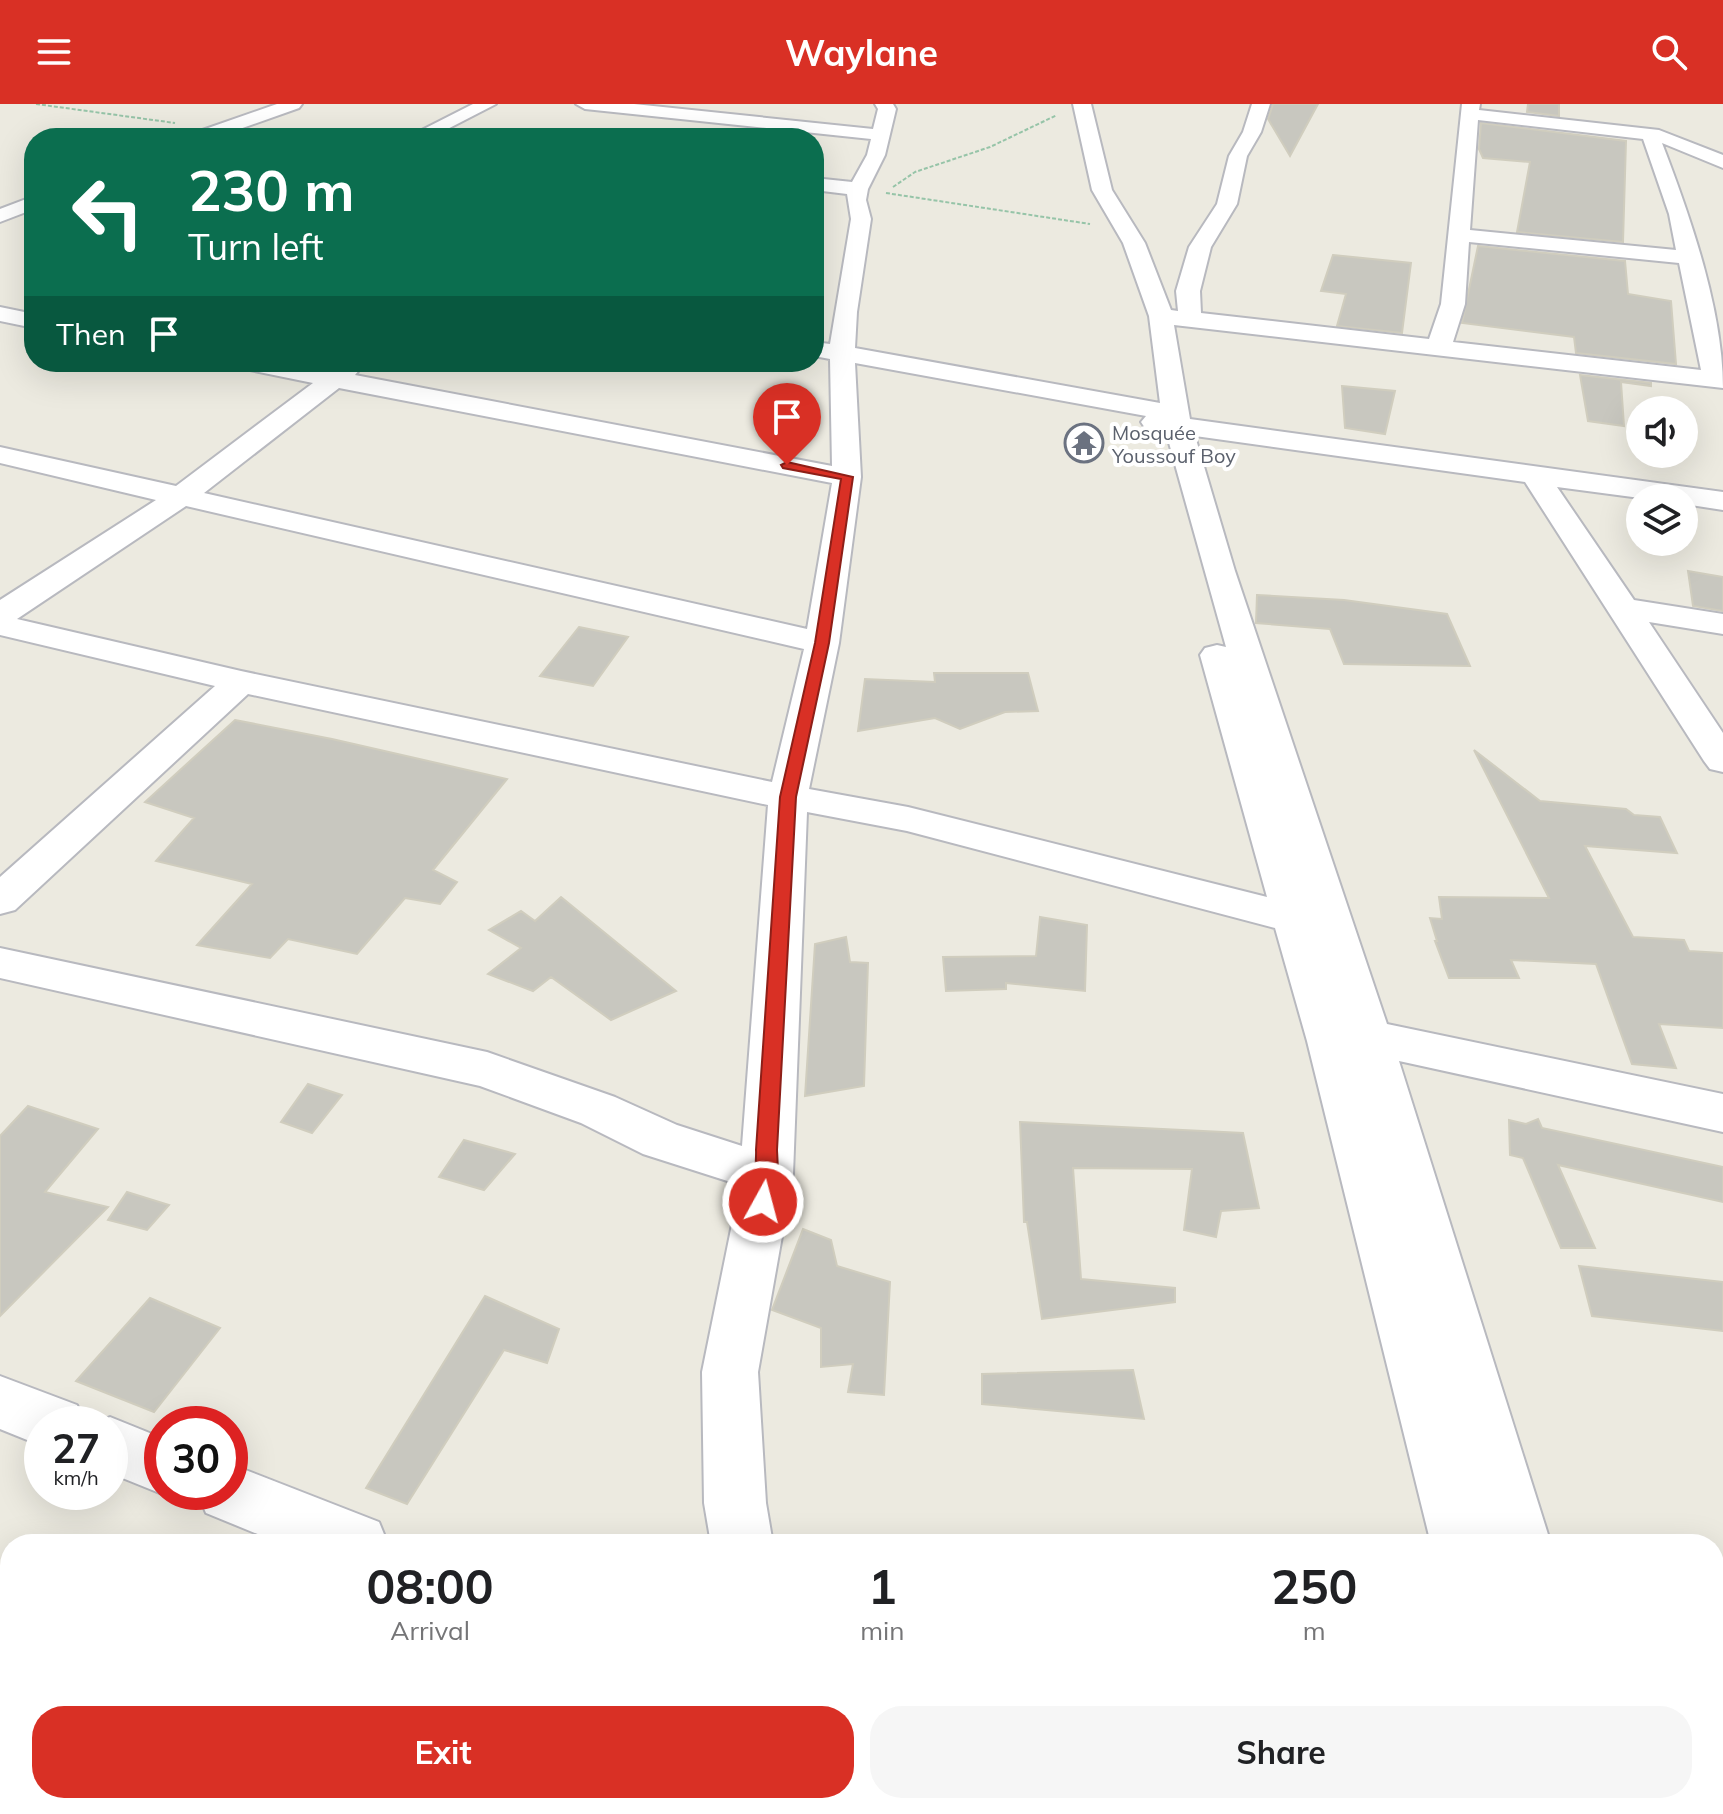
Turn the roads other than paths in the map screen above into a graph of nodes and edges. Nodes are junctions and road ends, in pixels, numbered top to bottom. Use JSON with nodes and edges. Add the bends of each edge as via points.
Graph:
{"nodes":[{"id":1,"x":293,"y":104,"type":"edge"},
{"id":2,"x":487,"y":104,"type":"edge"},
{"id":3,"x":585,"y":104,"type":"edge"},
{"id":4,"x":884,"y":104,"type":"edge"},
{"id":5,"x":1261,"y":104,"type":"edge"},
{"id":6,"x":1073,"y":107,"type":"edge"},
{"id":7,"x":1470,"y":109,"type":"edge"},
{"id":8,"x":228,"y":128,"type":"edge"},
{"id":9,"x":436,"y":128,"type":"edge"},
{"id":10,"x":813,"y":128,"type":"edge"},
{"id":11,"x":824,"y":129,"type":"edge"},
{"id":12,"x":1650,"y":134,"type":"junction"},
{"id":13,"x":880,"y":135,"type":"junction"},
{"id":14,"x":1723,"y":162,"type":"edge"},
{"id":15,"x":824,"y":185,"type":"edge"},
{"id":16,"x":858,"y":189,"type":"junction"},
{"id":17,"x":1461,"y":235,"type":"junction"},
{"id":18,"x":1691,"y":258,"type":"junction"},
{"id":19,"x":0,"y":314,"type":"edge"},
{"id":20,"x":1161,"y":316,"type":"junction"},
{"id":21,"x":24,"y":319,"type":"edge"},
{"id":22,"x":1190,"y":319,"type":"junction"},
{"id":23,"x":1439,"y":346,"type":"junction"},
{"id":24,"x":828,"y":351,"type":"edge"},
{"id":25,"x":293,"y":372,"type":"edge"},
{"id":26,"x":344,"y":372,"type":"edge"},
{"id":27,"x":1720,"y":379,"type":"edge"},
{"id":28,"x":333,"y":380,"type":"junction"},
{"id":29,"x":1162,"y":419,"type":"junction"},
{"id":30,"x":0,"y":455,"type":"edge"},
{"id":31,"x":1535,"y":475,"type":"junction"},
{"id":32,"x":847,"y":477,"type":"junction"},
{"id":33,"x":182,"y":496,"type":"junction"},
{"id":34,"x":1723,"y":501,"type":"edge"},
{"id":35,"x":1620,"y":608,"type":"junction"},
{"id":36,"x":0,"y":615,"type":"edge"},
{"id":37,"x":1723,"y":624,"type":"edge"},
{"id":38,"x":0,"y":625,"type":"edge"},
{"id":39,"x":822,"y":643,"type":"junction"},
{"id":40,"x":241,"y":682,"type":"junction"},
{"id":41,"x":1723,"y":761,"type":"edge"},
{"id":42,"x":788,"y":797,"type":"junction"},
{"id":43,"x":0,"y":900,"type":"edge"},
{"id":44,"x":1292,"y":918,"type":"junction"},
{"id":45,"x":0,"y":963,"type":"edge"},
{"id":46,"x":1368,"y":1037,"type":"junction"},
{"id":47,"x":1723,"y":1113,"type":"edge"},
{"id":48,"x":768,"y":1174,"type":"junction"},
{"id":49,"x":0,"y":1402,"type":"edge"},
{"id":50,"x":24,"y":1411,"type":"edge"},
{"id":51,"x":248,"y":1500,"type":"edge"},
{"id":52,"x":332,"y":1534,"type":"edge"},
{"id":53,"x":740,"y":1534,"type":"edge"},
{"id":54,"x":1459,"y":1534,"type":"edge"},
{"id":55,"x":1517,"y":1534,"type":"edge"}],
"edges":[{"from":1,"to":8,"type":"street"},
{"from":2,"to":9,"type":"street"},
{"from":3,"to":10,"type":"street"},
{"from":4,"to":13,"type":"street"},
{"from":5,"to":22,"type":"street","via":[[1238,156],[1227,204],[1200,247],[1188,291]]},
{"from":6,"to":20,"type":"street","via":[[1102,190],[1134,243]]},
{"from":6,"to":29,"type":"street","via":[[1086,190],[1117,243],[1141,318]]},
{"from":7,"to":12,"type":"street"},
{"from":7,"to":17,"type":"street"},
{"from":11,"to":13,"type":"street"},
{"from":12,"to":14,"type":"street"},
{"from":12,"to":18,"type":"street"},
{"from":13,"to":16,"type":"street"},
{"from":15,"to":16,"type":"street"},
{"from":16,"to":24,"type":"street","via":[[861,219],[845,312]]},
{"from":17,"to":18,"type":"street"},
{"from":17,"to":23,"type":"street","via":[[1453,304]]},
{"from":18,"to":27,"type":"street"},
{"from":19,"to":21,"type":"street"},
{"from":20,"to":22,"type":"street"},
{"from":20,"to":29,"type":"street","via":[[1174,410]]},
{"from":22,"to":23,"type":"street"},
{"from":23,"to":27,"type":"street"},
{"from":24,"to":29,"type":"street"},
{"from":24,"to":32,"type":"street"},
{"from":25,"to":28,"type":"street"},
{"from":26,"to":28,"type":"street"},
{"from":28,"to":32,"type":"street"},
{"from":28,"to":33,"type":"street"},
{"from":29,"to":31,"type":"street"},
{"from":29,"to":44,"type":"street","via":[[1155,442]]},
{"from":29,"to":46,"type":"street","via":[[1219,571]]},
{"from":30,"to":33,"type":"street"},
{"from":31,"to":34,"type":"street"},
{"from":31,"to":35,"type":"street"},
{"from":32,"to":39,"type":"street"},
{"from":33,"to":36,"type":"street"},
{"from":33,"to":39,"type":"street"},
{"from":35,"to":37,"type":"street"},
{"from":35,"to":41,"type":"street"},
{"from":38,"to":40,"type":"street"},
{"from":39,"to":42,"type":"street"},
{"from":40,"to":42,"type":"street"},
{"from":40,"to":43,"type":"street"},
{"from":42,"to":44,"type":"street","via":[[908,819]]},
{"from":42,"to":48,"type":"street"},
{"from":44,"to":54,"type":"street","via":[[1330,1041]]},
{"from":45,"to":48,"type":"street","via":[[487,1070],[598,1110],[661,1140]]},
{"from":46,"to":47,"type":"street"},
{"from":46,"to":55,"type":"street"},
{"from":48,"to":53,"type":"street","via":[[730,1372]]},
{"from":49,"to":50,"type":"street"},
{"from":51,"to":52,"type":"street"}]}
